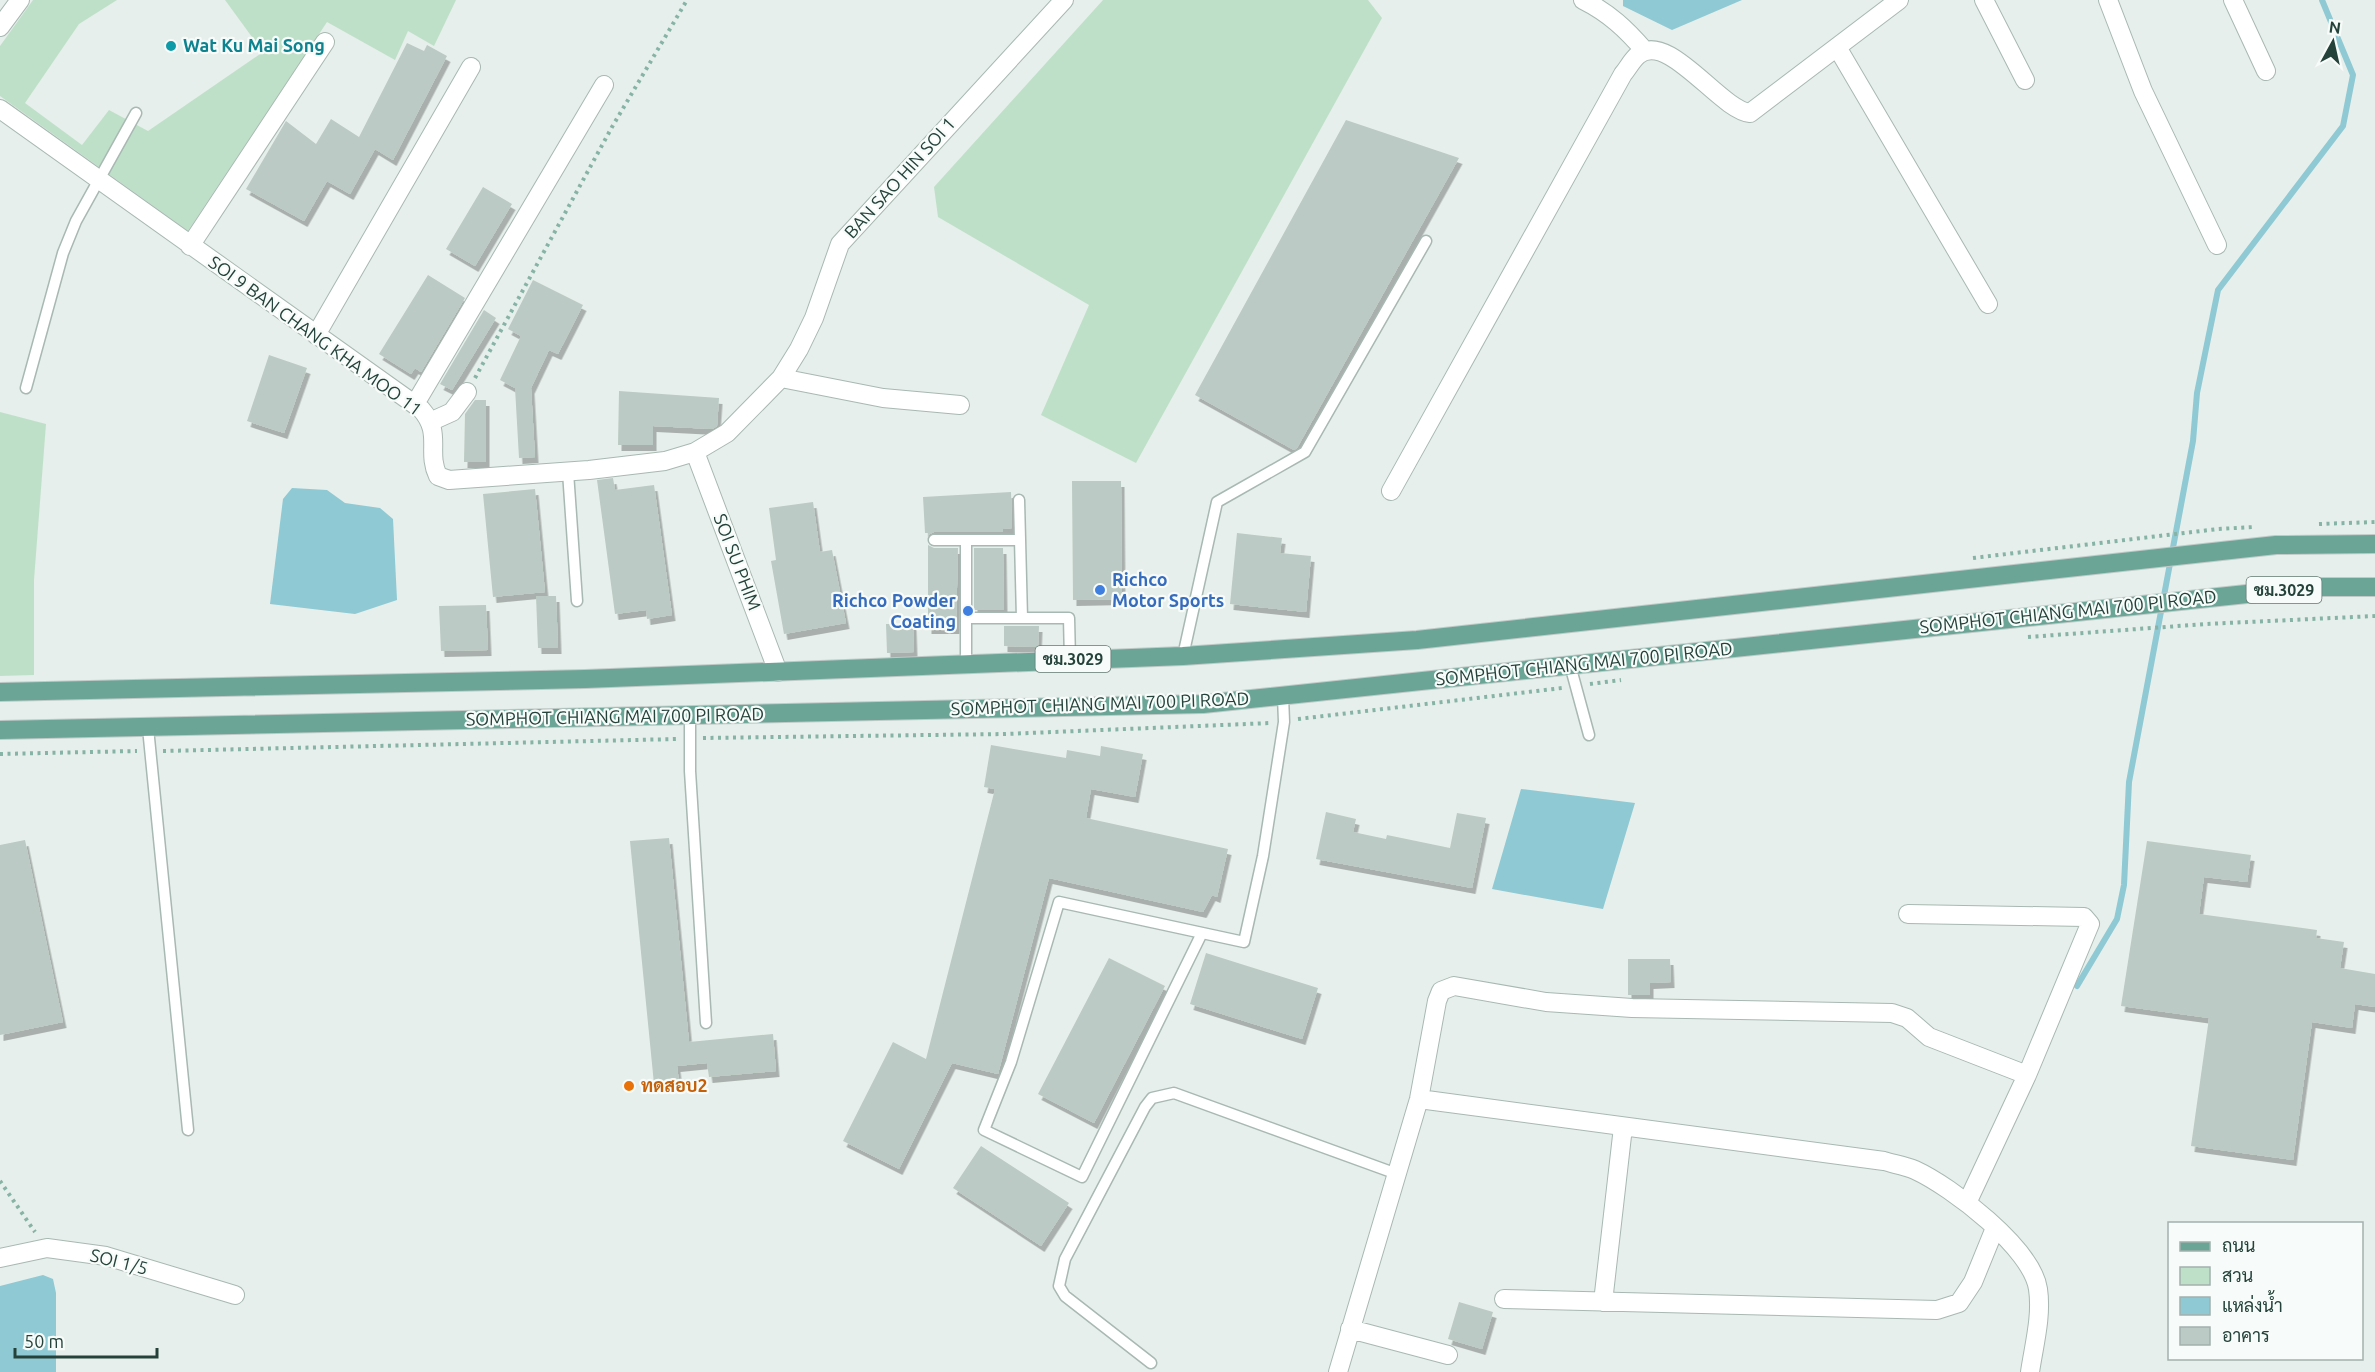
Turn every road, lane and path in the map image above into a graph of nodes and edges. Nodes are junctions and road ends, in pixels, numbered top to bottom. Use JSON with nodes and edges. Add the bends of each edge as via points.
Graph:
{"nodes":[{"id":1,"x":20,"y":0,"type":"edge"},
{"id":2,"x":687,"y":0,"type":"edge"},
{"id":3,"x":1064,"y":0,"type":"edge"},
{"id":4,"x":1582,"y":0,"type":"edge"},
{"id":5,"x":1899,"y":0,"type":"edge"},
{"id":6,"x":1984,"y":0,"type":"edge"},
{"id":7,"x":2108,"y":0,"type":"edge"},
{"id":8,"x":2233,"y":0,"type":"edge"},
{"id":9,"x":0,"y":27,"type":"edge"},
{"id":10,"x":325,"y":42,"type":"dead end"},
{"id":11,"x":1837,"y":47,"type":"junction"},
{"id":12,"x":1645,"y":51,"type":"junction"},
{"id":13,"x":471,"y":67,"type":"dead end"},
{"id":14,"x":2266,"y":71,"type":"dead end"},
{"id":15,"x":2025,"y":80,"type":"dead end"},
{"id":16,"x":604,"y":85,"type":"dead end"},
{"id":17,"x":0,"y":109,"type":"edge"},
{"id":18,"x":136,"y":113,"type":"dead end"},
{"id":19,"x":99,"y":182,"type":"junction"},
{"id":20,"x":1426,"y":241,"type":"dead end"},
{"id":21,"x":2217,"y":244,"type":"dead end"},
{"id":22,"x":190,"y":246,"type":"junction"},
{"id":23,"x":1988,"y":304,"type":"dead end"},
{"id":24,"x":316,"y":335,"type":"junction"},
{"id":25,"x":781,"y":378,"type":"junction"},
{"id":26,"x":26,"y":388,"type":"dead end"},
{"id":27,"x":467,"y":392,"type":"joint"},
{"id":28,"x":415,"y":404,"type":"junction"},
{"id":29,"x":960,"y":405,"type":"dead end"},
{"id":30,"x":432,"y":421,"type":"junction"},
{"id":31,"x":695,"y":452,"type":"junction"},
{"id":32,"x":568,"y":472,"type":"junction"},
{"id":33,"x":1391,"y":491,"type":"dead end"},
{"id":34,"x":1019,"y":500,"type":"dead end"},
{"id":35,"x":2218,"y":529,"type":"dead end"},
{"id":36,"x":2142,"y":538,"type":"dead end"},
{"id":37,"x":934,"y":540,"type":"dead end"},
{"id":38,"x":966,"y":540,"type":"junction"},
{"id":39,"x":1020,"y":540,"type":"junction"},
{"id":40,"x":2375,"y":544,"type":"edge"},
{"id":41,"x":2375,"y":586,"type":"edge"},
{"id":42,"x":577,"y":601,"type":"dead end"},
{"id":43,"x":2375,"y":616,"type":"edge"},
{"id":44,"x":966,"y":618,"type":"junction"},
{"id":45,"x":1022,"y":618,"type":"junction"},
{"id":46,"x":2122,"y":631,"type":"dead end"},
{"id":47,"x":1183,"y":656,"type":"junction"},
{"id":48,"x":1070,"y":660,"type":"junction"},
{"id":49,"x":966,"y":663,"type":"junction"},
{"id":50,"x":1570,"y":665,"type":"junction"},
{"id":51,"x":778,"y":672,"type":"junction"},
{"id":52,"x":0,"y":692,"type":"edge"},
{"id":53,"x":1283,"y":696,"type":"junction"},
{"id":54,"x":690,"y":716,"type":"junction"},
{"id":55,"x":148,"y":728,"type":"junction"},
{"id":56,"x":0,"y":730,"type":"edge"},
{"id":57,"x":1588,"y":735,"type":"dead end"},
{"id":58,"x":1908,"y":914,"type":"dead end"},
{"id":59,"x":1202,"y":933,"type":"junction"},
{"id":60,"x":706,"y":1023,"type":"dead end"},
{"id":61,"x":2027,"y":1074,"type":"junction"},
{"id":62,"x":1419,"y":1100,"type":"junction"},
{"id":63,"x":1623,"y":1127,"type":"junction"},
{"id":64,"x":188,"y":1130,"type":"dead end"},
{"id":65,"x":1397,"y":1174,"type":"junction"},
{"id":66,"x":0,"y":1181,"type":"edge"},
{"id":67,"x":1967,"y":1203,"type":"junction"},
{"id":68,"x":1995,"y":1228,"type":"junction"},
{"id":69,"x":46,"y":1248,"type":"junction"},
{"id":70,"x":0,"y":1258,"type":"edge"},
{"id":71,"x":235,"y":1295,"type":"dead end"},
{"id":72,"x":1504,"y":1299,"type":"dead end"},
{"id":73,"x":1603,"y":1302,"type":"junction"},
{"id":74,"x":1350,"y":1329,"type":"junction"},
{"id":75,"x":1448,"y":1354,"type":"dead end"},
{"id":76,"x":1151,"y":1363,"type":"dead end"},
{"id":77,"x":1338,"y":1372,"type":"edge"},
{"id":78,"x":2030,"y":1372,"type":"edge"}],
"edges":[{"from":1,"to":9,"type":"street"},
{"from":2,"to":27,"type":"path","via":[[612,127]]},
{"from":3,"to":25,"type":"street","name":"BAN SAO HIN SOI 1","via":[[840,244],[814,318]]},
{"from":4,"to":12,"type":"street","via":[[1625,27]]},
{"from":5,"to":11,"type":"street"},
{"from":6,"to":15,"type":"street"},
{"from":7,"to":21,"type":"street","via":[[2144,91]]},
{"from":8,"to":14,"type":"street"},
{"from":10,"to":22,"type":"street"},
{"from":11,"to":12,"type":"street","via":[[1747,113],[1672,57]]},
{"from":11,"to":23,"type":"street"},
{"from":12,"to":33,"type":"street","via":[[1623,74]]},
{"from":13,"to":24,"type":"street"},
{"from":16,"to":28,"type":"street"},
{"from":17,"to":19,"type":"street","name":"SOI 9 BAN CHANG KHA MOO 11"},
{"from":18,"to":19,"type":"lane"},
{"from":19,"to":22,"type":"street","name":"SOI 9 BAN CHANG KHA MOO 11"},
{"from":19,"to":26,"type":"lane","via":[[76,221],[63,254]]},
{"from":20,"to":47,"type":"lane","via":[[1305,452],[1217,502]]},
{"from":22,"to":24,"type":"street","name":"SOI 9 BAN CHANG KHA MOO 11"},
{"from":24,"to":28,"type":"street","name":"SOI 9 BAN CHANG KHA MOO 11"},
{"from":25,"to":29,"type":"street","via":[[883,399]]},
{"from":25,"to":31,"type":"street","name":"BAN SAO HIN SOI 1","via":[[727,433]]},
{"from":27,"to":30,"type":"street","via":[[452,412]]},
{"from":28,"to":30,"type":"street","name":"SOI 9 BAN CHANG KHA MOO 11"},
{"from":30,"to":32,"type":"street","name":"SOI 9 BAN CHANG KHA MOO 11","via":[[434,468],[438,476],[449,480]]},
{"from":31,"to":32,"type":"street","name":"SOI 9 BAN CHANG KHA MOO 11","via":[[665,461]]},
{"from":31,"to":51,"type":"street","name":"SOI SU PHIM"},
{"from":32,"to":42,"type":"lane"},
{"from":34,"to":39,"type":"lane"},
{"from":35,"to":36,"type":"path"},
{"from":37,"to":38,"type":"lane"},
{"from":38,"to":39,"type":"lane"},
{"from":38,"to":44,"type":"lane"},
{"from":39,"to":45,"type":"lane"},
{"from":40,"to":47,"type":"main road","number":"ชม.3029","via":[[2276,545],[1417,640]]},
{"from":41,"to":50,"type":"main road","name":"SOMPHOT CHIANG MAI 700 PI ROAD","number":"ชม.3029","via":[[2313,587]]},
{"from":43,"to":46,"type":"path"},
{"from":44,"to":45,"type":"lane"},
{"from":44,"to":49,"type":"lane"},
{"from":45,"to":48,"type":"lane","via":[[1069,618]]},
{"from":47,"to":48,"type":"main road","number":"ชม.3029"},
{"from":48,"to":49,"type":"main road","number":"ชม.3029"},
{"from":49,"to":51,"type":"main road","number":"ชม.3029"},
{"from":50,"to":53,"type":"main road","name":"SOMPHOT CHIANG MAI 700 PI ROAD","number":"ชม.3029"},
{"from":50,"to":57,"type":"lane"},
{"from":51,"to":52,"type":"main road","number":"ชม.3029"},
{"from":53,"to":54,"type":"main road","name":"SOMPHOT CHIANG MAI 700 PI ROAD","number":"ชม.3029","via":[[1203,704]]},
{"from":53,"to":59,"type":"lane","via":[[1282,733],[1263,856],[1244,942]]},
{"from":54,"to":55,"type":"main road","name":"SOMPHOT CHIANG MAI 700 PI ROAD","number":"ชม.3029"},
{"from":54,"to":60,"type":"lane"},
{"from":55,"to":56,"type":"main road","name":"SOMPHOT CHIANG MAI 700 PI ROAD","number":"ชม.3029"},
{"from":55,"to":64,"type":"lane"},
{"from":58,"to":61,"type":"street","via":[[2084,917],[2090,924]]},
{"from":59,"to":59,"type":"lane","via":[[1059,902],[1011,1062],[984,1130],[1082,1177]]},
{"from":61,"to":62,"type":"street","via":[[1929,1037],[1907,1018],[1892,1013],[1632,1008],[1546,1002],[1454,986],[1441,991],[1437,1001]]},
{"from":61,"to":67,"type":"street"},
{"from":62,"to":63,"type":"street"},
{"from":62,"to":65,"type":"street"},
{"from":63,"to":67,"type":"street","via":[[1884,1161],[1915,1170]]},
{"from":63,"to":73,"type":"street"},
{"from":65,"to":74,"type":"street"},
{"from":65,"to":76,"type":"lane","via":[[1174,1093],[1152,1098],[1065,1259],[1059,1286],[1065,1296]]},
{"from":66,"to":69,"type":"path"},
{"from":67,"to":68,"type":"street"},
{"from":68,"to":73,"type":"street","via":[[1973,1282],[1959,1303],[1950,1308]]},
{"from":68,"to":78,"type":"street","via":[[2021,1251],[2033,1270],[2038,1290]]},
{"from":69,"to":70,"type":"street","name":"SOI 1/5"},
{"from":69,"to":71,"type":"street","name":"SOI 1/5","via":[[106,1256]]},
{"from":72,"to":73,"type":"street"},
{"from":74,"to":75,"type":"street"},
{"from":74,"to":77,"type":"street"}]}
